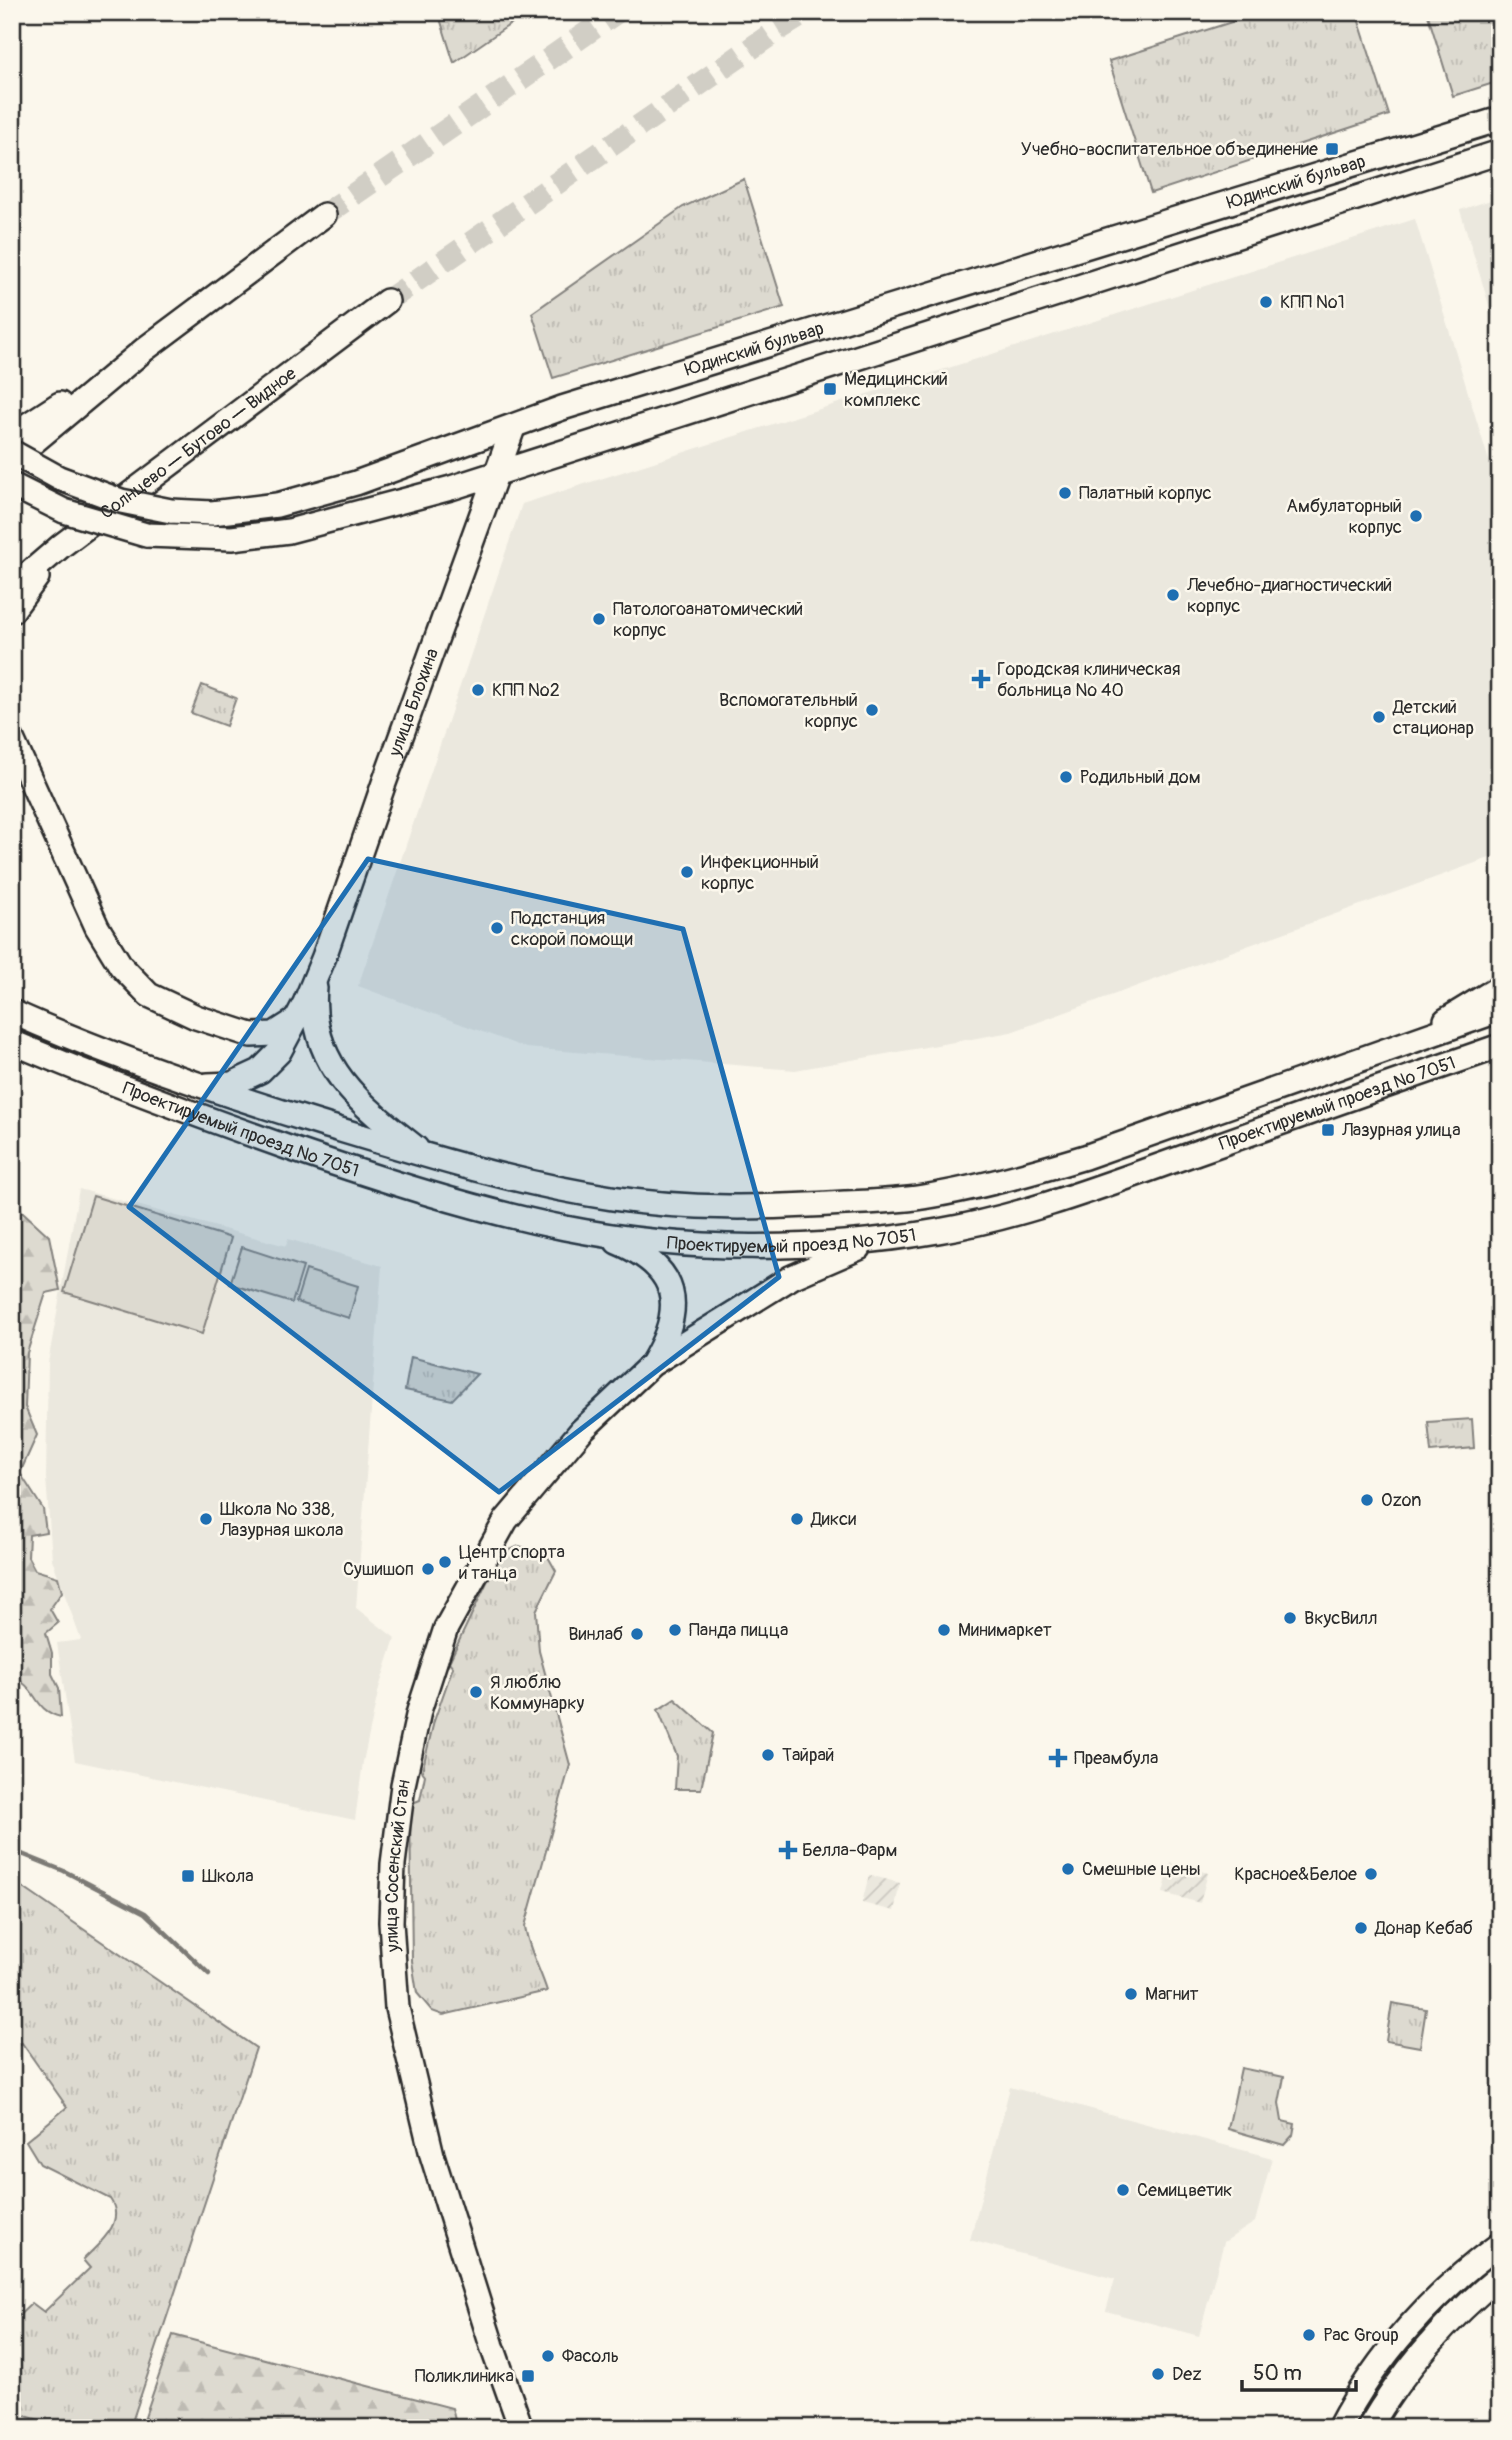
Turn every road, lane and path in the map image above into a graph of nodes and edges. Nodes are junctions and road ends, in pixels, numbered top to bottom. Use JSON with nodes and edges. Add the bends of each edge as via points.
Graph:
{"nodes":[{"id":1,"x":1500,"y":119,"type":"edge"},
{"id":2,"x":1500,"y":152,"type":"edge"},
{"id":3,"x":324,"y":215,"type":"tunnel mouth"},
{"id":4,"x":387,"y":301,"type":"tunnel mouth"},
{"id":5,"x":145,"y":349,"type":"junction"},
{"id":6,"x":513,"y":428,"type":"junction"},
{"id":7,"x":12,"y":435,"type":"edge"},
{"id":8,"x":12,"y":452,"type":"edge"},
{"id":9,"x":12,"y":460,"type":"edge"},
{"id":10,"x":495,"y":474,"type":"junction"},
{"id":11,"x":12,"y":485,"type":"edge"},
{"id":12,"x":61,"y":546,"type":"junction"},
{"id":13,"x":12,"y":588,"type":"edge"},
{"id":14,"x":12,"y":611,"type":"edge"},
{"id":15,"x":12,"y":739,"type":"edge"},
{"id":16,"x":316,"y":978,"type":"junction"},
{"id":17,"x":1500,"y":987,"type":"edge"},
{"id":18,"x":1500,"y":1010,"type":"edge"},
{"id":19,"x":12,"y":1012,"type":"edge"},
{"id":20,"x":296,"y":1020,"type":"junction"},
{"id":21,"x":1420,"y":1038,"type":"junction"},
{"id":22,"x":12,"y":1042,"type":"edge"},
{"id":23,"x":1500,"y":1046,"type":"edge"},
{"id":24,"x":192,"y":1083,"type":"junction"},
{"id":25,"x":428,"y":1157,"type":"junction"},
{"id":26,"x":596,"y":1233,"type":"junction"},
{"id":27,"x":883,"y":1239,"type":"junction"},
{"id":28,"x":652,"y":1364,"type":"junction"},
{"id":29,"x":1500,"y":2244,"type":"edge"},
{"id":30,"x":1500,"y":2276,"type":"edge"},
{"id":31,"x":521,"y":2428,"type":"edge"},
{"id":32,"x":1339,"y":2428,"type":"edge"},
{"id":33,"x":1369,"y":2428,"type":"edge"}],
"edges":[{"from":1,"to":6,"type":"street","name":"Юдинский бульвар","via":[[575,404]]},
{"from":2,"to":10,"type":"street","name":"Юдинский бульвар"},
{"from":3,"to":5,"type":"street"},
{"from":4,"to":12,"type":"street","name":"Солнцево — Бутово — Видное"},
{"from":5,"to":7,"type":"street"},
{"from":5,"to":9,"type":"street"},
{"from":6,"to":8,"type":"street","name":"Юдинский бульвар","bridge":true,"via":[[277,505],[212,513],[171,512],[121,501],[59,478]]},
{"from":6,"to":10,"type":"street","name":"улица Блохина"},
{"from":10,"to":11,"type":"street","name":"Юдинский бульвар","bridge":true,"via":[[289,531],[232,538],[146,535],[64,511]]},
{"from":10,"to":16,"type":"street","name":"улица Блохина"},
{"from":12,"to":13,"type":"street","name":"Солнцево — Бутово — Видное"},
{"from":12,"to":14,"type":"street"},
{"from":15,"to":20,"type":"street","via":[[97,927],[121,966],[149,995],[251,1035],[274,1034]]},
{"from":16,"to":20,"type":"street"},
{"from":16,"to":25,"type":"street","via":[[316,1015],[332,1067],[368,1110]]},
{"from":17,"to":21,"type":"street"},
{"from":18,"to":21,"type":"street","name":"Проектируемый проезд № 7051"},
{"from":19,"to":24,"type":"street","name":"Проектируемый проезд № 7051"},
{"from":20,"to":24,"type":"street","via":[[279,1052],[260,1071],[232,1084]]},
{"from":21,"to":25,"type":"street","name":"Проектируемый проезд № 7051","via":[[1085,1157],[921,1197],[783,1206],[650,1202],[566,1190]]},
{"from":22,"to":26,"type":"street","name":"Проектируемый проезд № 7051","via":[[173,1106],[390,1183]]},
{"from":23,"to":27,"type":"street","name":"Проектируемый проезд № 7051","via":[[1035,1208],[989,1221]]},
{"from":24,"to":25,"type":"street","name":"Проектируемый проезд № 7051"},
{"from":26,"to":27,"type":"street","name":"Проектируемый проезд № 7051","via":[[725,1245]]},
{"from":26,"to":28,"type":"street","via":[[644,1255],[667,1282],[672,1320]]},
{"from":27,"to":28,"type":"street","via":[[792,1277]]},
{"from":28,"to":31,"type":"street","name":"улица Сосенский Стан","via":[[582,1430],[506,1520],[485,1556],[446,1628],[419,1711],[400,1806],[391,1922],[397,2008],[432,2155]]},
{"from":29,"to":32,"type":"street","via":[[1458,2277],[1406,2330]]},
{"from":30,"to":33,"type":"street","via":[[1427,2346]]}]}
